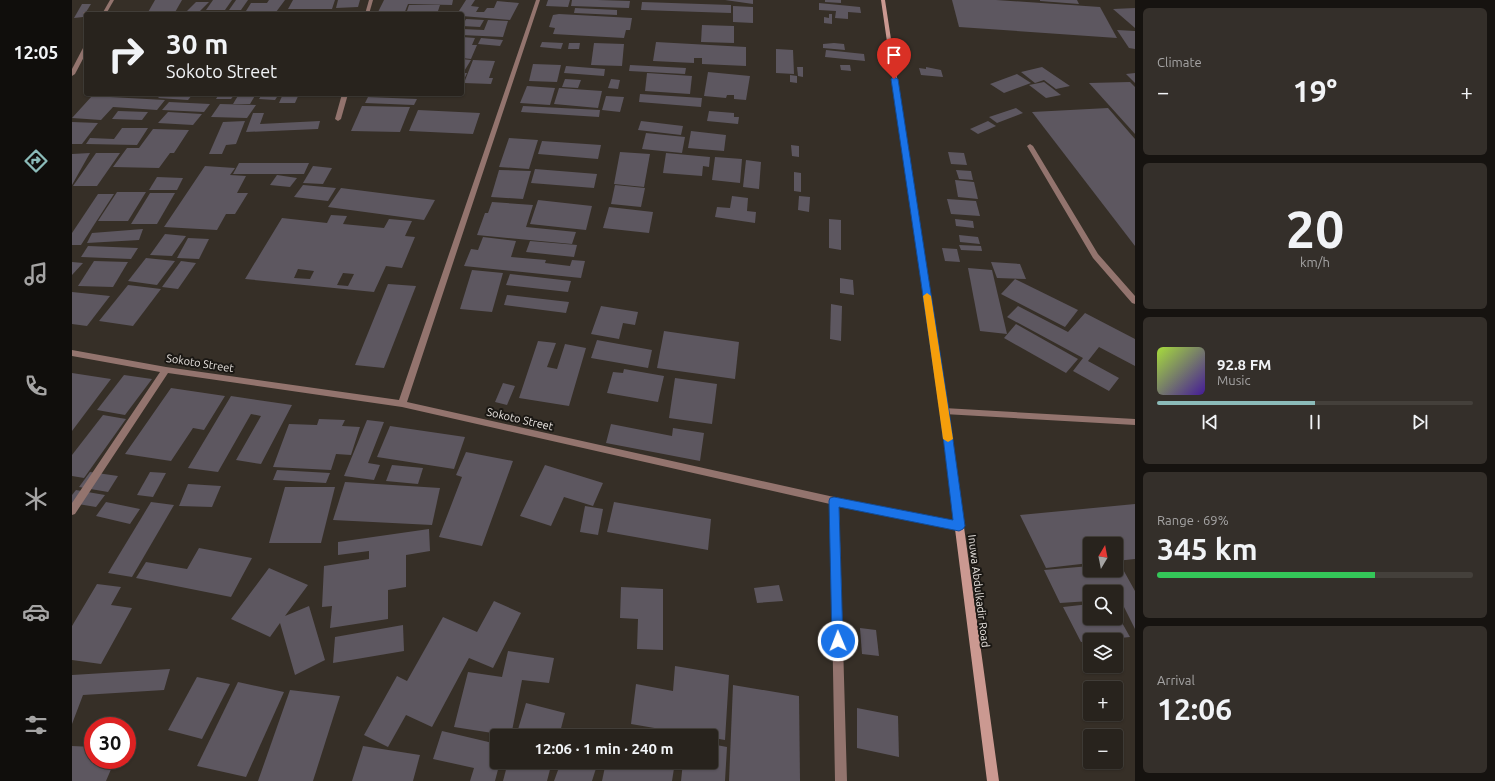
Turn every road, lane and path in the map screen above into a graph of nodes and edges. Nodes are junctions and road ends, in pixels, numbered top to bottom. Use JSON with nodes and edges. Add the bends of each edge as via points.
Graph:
{"nodes":[{"id":1,"x":112,"y":0,"type":"edge"},
{"id":2,"x":371,"y":0,"type":"edge"},
{"id":3,"x":538,"y":0,"type":"edge"},
{"id":4,"x":883,"y":0,"type":"edge"},
{"id":5,"x":106,"y":12,"type":"edge"},
{"id":6,"x":368,"y":12,"type":"edge"},
{"id":7,"x":84,"y":52,"type":"edge"},
{"id":8,"x":72,"y":74,"type":"edge"},
{"id":9,"x":344,"y":96,"type":"edge"},
{"id":10,"x":338,"y":119,"type":"dead end"},
{"id":11,"x":1030,"y":146,"type":"dead end"},
{"id":12,"x":1135,"y":301,"type":"edge"},
{"id":13,"x":72,"y":353,"type":"edge"},
{"id":14,"x":166,"y":370,"type":"junction"},
{"id":15,"x":402,"y":404,"type":"junction"},
{"id":16,"x":944,"y":411,"type":"junction"},
{"id":17,"x":1135,"y":422,"type":"edge"},
{"id":18,"x":834,"y":501,"type":"junction"},
{"id":19,"x":72,"y":511,"type":"edge"},
{"id":20,"x":959,"y":526,"type":"junction"},
{"id":21,"x":841,"y":781,"type":"edge"},
{"id":22,"x":993,"y":781,"type":"edge"}],
"edges":[{"from":1,"to":5,"type":"street"},
{"from":2,"to":6,"type":"street"},
{"from":3,"to":15,"type":"street"},
{"from":4,"to":16,"type":"main road","name":"Inuwa Abdulkadir Road"},
{"from":7,"to":8,"type":"street"},
{"from":9,"to":10,"type":"street"},
{"from":11,"to":12,"type":"street","via":[[1095,256]]},
{"from":13,"to":14,"type":"street","name":"Sokoto Street"},
{"from":14,"to":15,"type":"street","name":"Sokoto Street"},
{"from":14,"to":19,"type":"street"},
{"from":15,"to":18,"type":"street","name":"Sokoto Street"},
{"from":16,"to":17,"type":"street"},
{"from":16,"to":20,"type":"main road","name":"Inuwa Abdulkadir Road"},
{"from":18,"to":20,"type":"street","name":"Sokoto Street"},
{"from":18,"to":21,"type":"street"},
{"from":20,"to":22,"type":"main road","name":"Inuwa Abdulkadir Road"}]}
